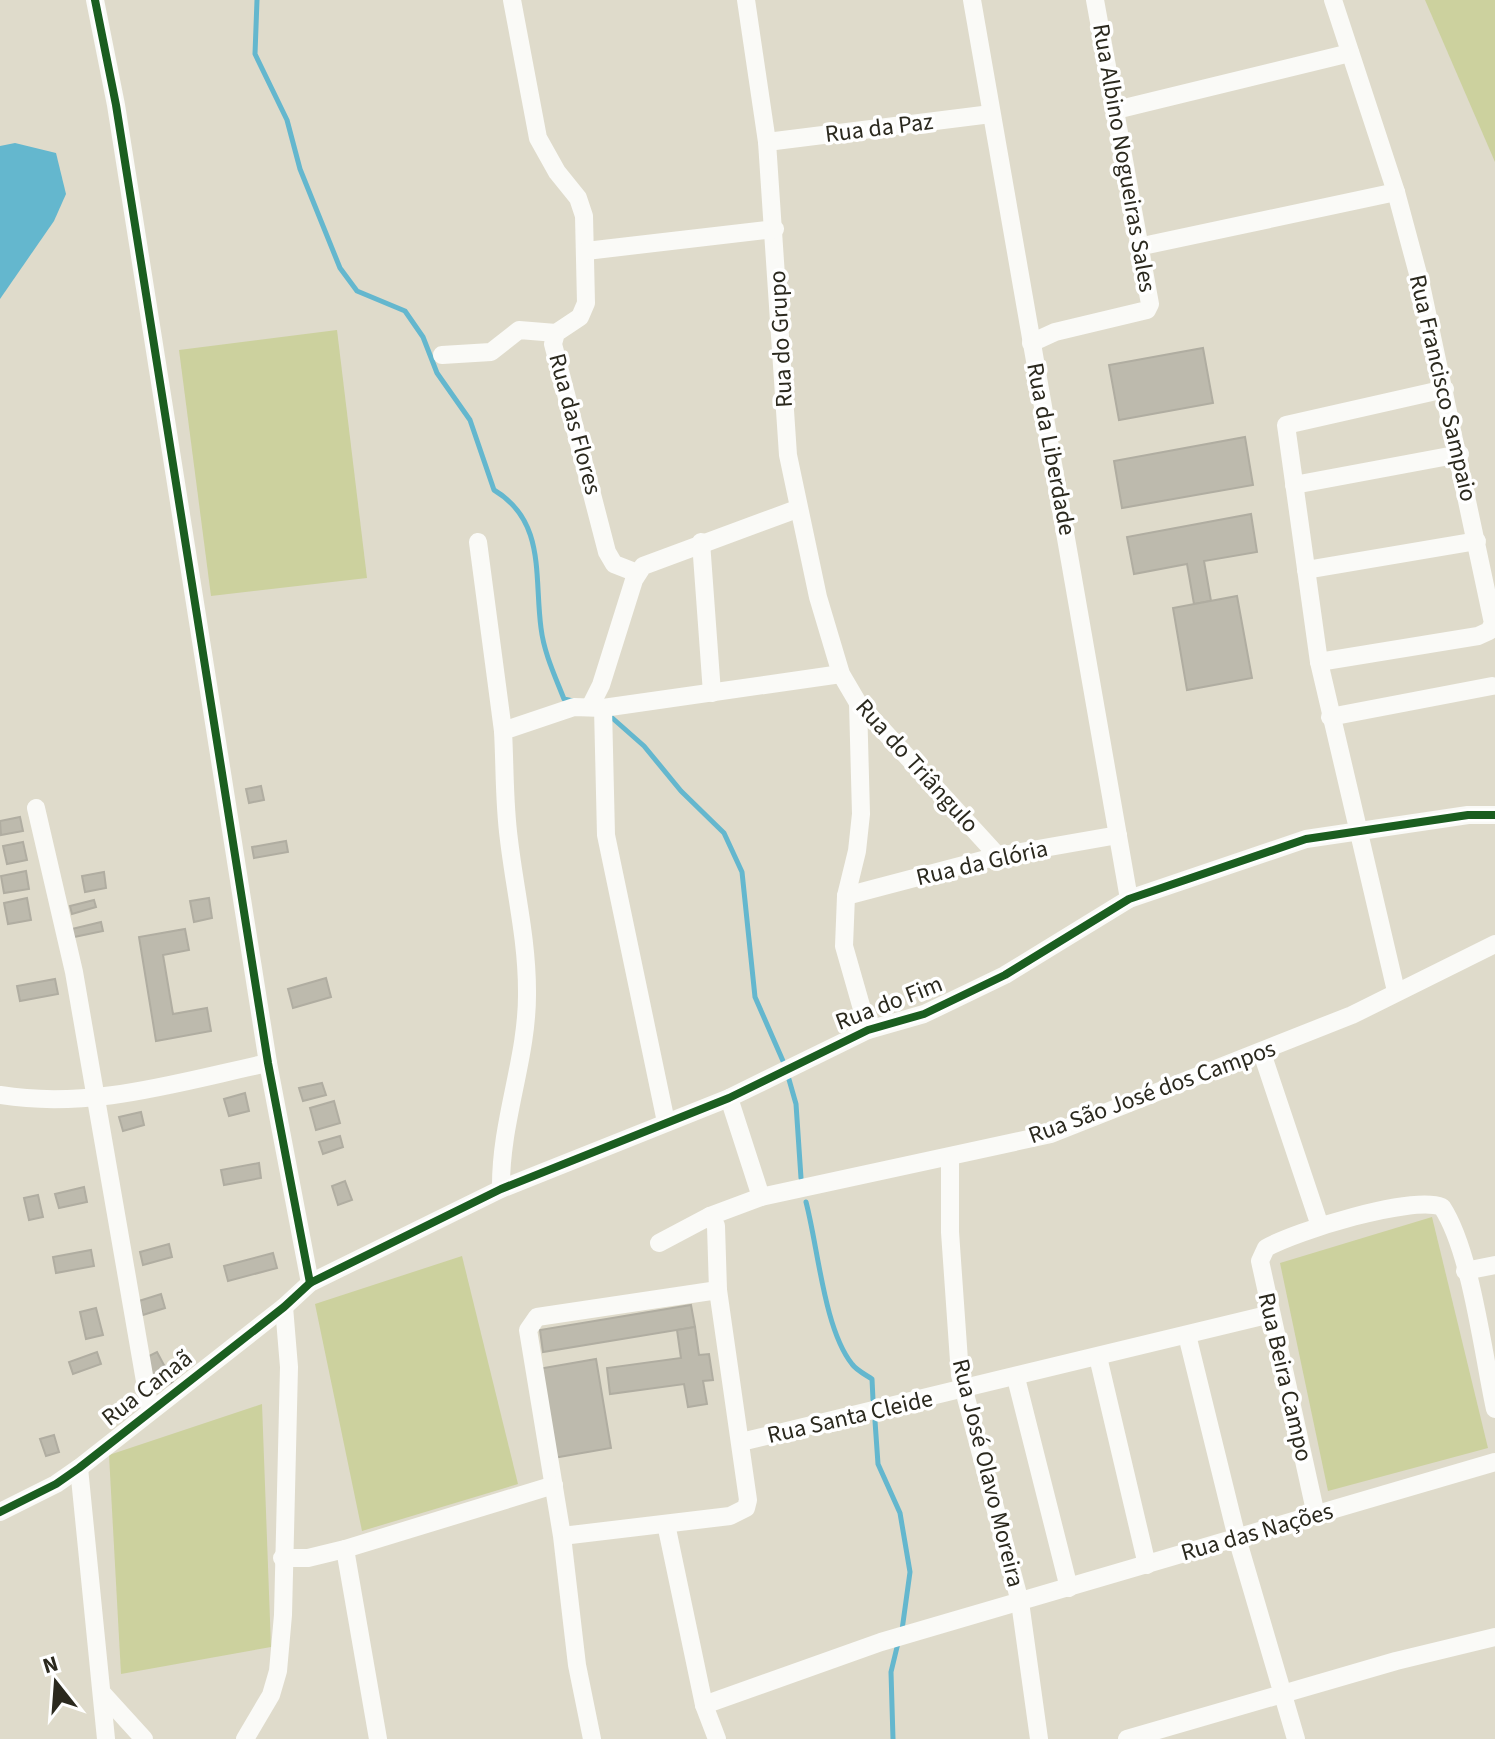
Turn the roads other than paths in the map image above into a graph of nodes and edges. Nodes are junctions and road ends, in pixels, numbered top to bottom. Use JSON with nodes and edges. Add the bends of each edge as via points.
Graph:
{"nodes":[{"id":1,"x":95,"y":0,"type":"edge"},
{"id":2,"x":512,"y":0,"type":"edge"},
{"id":3,"x":746,"y":0,"type":"edge"},
{"id":4,"x":972,"y":0,"type":"edge"},
{"id":5,"x":1095,"y":0,"type":"edge"},
{"id":6,"x":1333,"y":0,"type":"edge"},
{"id":7,"x":1350,"y":53,"type":"junction"},
{"id":8,"x":1116,"y":110,"type":"junction"},
{"id":9,"x":991,"y":114,"type":"junction"},
{"id":10,"x":767,"y":142,"type":"junction"},
{"id":11,"x":1396,"y":192,"type":"junction"},
{"id":12,"x":775,"y":229,"type":"junction"},
{"id":13,"x":1138,"y":247,"type":"junction"},
{"id":14,"x":586,"y":251,"type":"junction"},
{"id":15,"x":556,"y":333,"type":"junction"},
{"id":16,"x":1031,"y":343,"type":"junction"},
{"id":17,"x":442,"y":355,"type":"dead end"},
{"id":18,"x":1445,"y":389,"type":"junction"},
{"id":19,"x":1460,"y":454,"type":"junction"},
{"id":20,"x":1294,"y":485,"type":"junction"},
{"id":21,"x":797,"y":509,"type":"junction"},
{"id":22,"x":1477,"y":541,"type":"junction"},
{"id":23,"x":478,"y":542,"type":"dead end"},
{"id":24,"x":701,"y":542,"type":"junction"},
{"id":25,"x":1306,"y":570,"type":"junction"},
{"id":26,"x":637,"y":573,"type":"junction"},
{"id":27,"x":1319,"y":662,"type":"junction"},
{"id":28,"x":841,"y":674,"type":"junction"},
{"id":29,"x":1492,"y":686,"type":"dead end"},
{"id":30,"x":712,"y":693,"type":"junction"},
{"id":31,"x":597,"y":703,"type":"junction"},
{"id":32,"x":858,"y":703,"type":"junction"},
{"id":33,"x":1330,"y":717,"type":"junction"},
{"id":34,"x":503,"y":731,"type":"junction"},
{"id":35,"x":36,"y":808,"type":"dead end"},
{"id":36,"x":1495,"y":815,"type":"edge"},
{"id":37,"x":1359,"y":831,"type":"junction"},
{"id":38,"x":1118,"y":835,"type":"junction"},
{"id":39,"x":998,"y":856,"type":"junction"},
{"id":40,"x":846,"y":896,"type":"junction"},
{"id":41,"x":1129,"y":899,"type":"junction"},
{"id":42,"x":1495,"y":944,"type":"edge"},
{"id":43,"x":1396,"y":991,"type":"junction"},
{"id":44,"x":868,"y":1030,"type":"junction"},
{"id":45,"x":1262,"y":1053,"type":"junction"},
{"id":46,"x":268,"y":1063,"type":"junction"},
{"id":47,"x":0,"y":1095,"type":"edge"},
{"id":48,"x":729,"y":1098,"type":"junction"},
{"id":49,"x":95,"y":1100,"type":"junction"},
{"id":50,"x":666,"y":1122,"type":"junction"},
{"id":51,"x":950,"y":1157,"type":"junction"},
{"id":52,"x":501,"y":1189,"type":"junction"},
{"id":53,"x":761,"y":1197,"type":"junction"},
{"id":54,"x":710,"y":1216,"type":"junction"},
{"id":55,"x":1320,"y":1226,"type":"junction"},
{"id":56,"x":659,"y":1243,"type":"dead end"},
{"id":57,"x":1495,"y":1265,"type":"edge"},
{"id":58,"x":1465,"y":1271,"type":"junction"},
{"id":59,"x":310,"y":1283,"type":"junction"},
{"id":60,"x":718,"y":1290,"type":"junction"},
{"id":61,"x":284,"y":1307,"type":"junction"},
{"id":62,"x":1271,"y":1314,"type":"junction"},
{"id":63,"x":1187,"y":1335,"type":"junction"},
{"id":64,"x":1098,"y":1357,"type":"junction"},
{"id":65,"x":1016,"y":1378,"type":"junction"},
{"id":66,"x":965,"y":1391,"type":"junction"},
{"id":67,"x":1495,"y":1409,"type":"edge"},
{"id":68,"x":150,"y":1410,"type":"junction"},
{"id":69,"x":741,"y":1442,"type":"junction"},
{"id":70,"x":1495,"y":1462,"type":"edge"},
{"id":71,"x":79,"y":1468,"type":"junction"},
{"id":72,"x":554,"y":1485,"type":"junction"},
{"id":73,"x":0,"y":1512,"type":"edge"},
{"id":74,"x":1316,"y":1515,"type":"junction"},
{"id":75,"x":666,"y":1524,"type":"junction"},
{"id":76,"x":562,"y":1536,"type":"junction"},
{"id":77,"x":1237,"y":1538,"type":"junction"},
{"id":78,"x":345,"y":1549,"type":"junction"},
{"id":79,"x":282,"y":1558,"type":"junction"},
{"id":80,"x":1147,"y":1565,"type":"junction"},
{"id":81,"x":1069,"y":1588,"type":"junction"},
{"id":82,"x":1020,"y":1602,"type":"junction"},
{"id":83,"x":1495,"y":1637,"type":"edge"},
{"id":84,"x":103,"y":1694,"type":"junction"},
{"id":85,"x":1284,"y":1694,"type":"junction"},
{"id":86,"x":704,"y":1705,"type":"junction"},
{"id":87,"x":106,"y":1739,"type":"edge"},
{"id":88,"x":144,"y":1739,"type":"edge"},
{"id":89,"x":245,"y":1739,"type":"edge"},
{"id":90,"x":378,"y":1739,"type":"edge"},
{"id":91,"x":592,"y":1739,"type":"edge"},
{"id":92,"x":717,"y":1739,"type":"edge"},
{"id":93,"x":1039,"y":1739,"type":"edge"},
{"id":94,"x":1127,"y":1739,"type":"edge"},
{"id":95,"x":1296,"y":1739,"type":"edge"}],
"edges":[{"from":1,"to":46,"type":"street"},
{"from":2,"to":14,"type":"street","name":"Rua das Flores","via":[[538,138],[578,198]]},
{"from":3,"to":10,"type":"street","name":"Rua do Grupo"},
{"from":4,"to":9,"type":"street","name":"Rua da Liberdade"},
{"from":5,"to":8,"type":"street","name":"Rua Albino Nogueiras Sales"},
{"from":6,"to":7,"type":"street","name":"Rua Francisco Sampaio"},
{"from":7,"to":8,"type":"street"},
{"from":7,"to":11,"type":"street","name":"Rua Francisco Sampaio"},
{"from":8,"to":13,"type":"street","name":"Rua Albino Nogueiras Sales"},
{"from":9,"to":10,"type":"street","name":"Rua da Paz"},
{"from":9,"to":16,"type":"street","name":"Rua da Liberdade"},
{"from":10,"to":12,"type":"street","name":"Rua do Grupo"},
{"from":11,"to":13,"type":"street"},
{"from":11,"to":18,"type":"street","name":"Rua Francisco Sampaio"},
{"from":12,"to":14,"type":"street"},
{"from":12,"to":21,"type":"street","name":"Rua do Grupo","via":[[781,373]]},
{"from":13,"to":16,"type":"street","name":"Rua Albino Nogueiras Sales","via":[[1150,304],[1142,311]]},
{"from":14,"to":15,"type":"street","name":"Rua das Flores","via":[[583,311]]},
{"from":15,"to":17,"type":"street","via":[[519,330],[491,352]]},
{"from":15,"to":26,"type":"street","name":"Rua das Flores","via":[[553,344],[607,552],[614,564]]},
{"from":16,"to":38,"type":"street","name":"Rua da Liberdade"},
{"from":18,"to":19,"type":"street","name":"Rua Francisco Sampaio"},
{"from":18,"to":20,"type":"street","via":[[1286,425]]},
{"from":19,"to":20,"type":"street"},
{"from":19,"to":22,"type":"street","name":"Rua Francisco Sampaio"},
{"from":20,"to":25,"type":"street"},
{"from":21,"to":24,"type":"street"},
{"from":21,"to":28,"type":"street","name":"Rua do Grupo"},
{"from":22,"to":25,"type":"street"},
{"from":22,"to":27,"type":"street","name":"Rua Francisco Sampaio","via":[[1493,623],[1489,631]]},
{"from":23,"to":34,"type":"street"},
{"from":24,"to":26,"type":"street","via":[[650,561]]},
{"from":24,"to":30,"type":"street"},
{"from":25,"to":27,"type":"street"},
{"from":26,"to":31,"type":"street"},
{"from":27,"to":33,"type":"street"},
{"from":28,"to":30,"type":"street"},
{"from":28,"to":32,"type":"street","name":"Rua do Triângulo"},
{"from":29,"to":33,"type":"street"},
{"from":30,"to":31,"type":"street"},
{"from":31,"to":34,"type":"street"},
{"from":31,"to":50,"type":"street","via":[[606,835]]},
{"from":32,"to":39,"type":"street","name":"Rua do Triângulo"},
{"from":32,"to":40,"type":"street","via":[[861,814]]},
{"from":33,"to":37,"type":"street"},
{"from":34,"to":52,"type":"street","via":[[509,839],[523,916],[528,990],[526,1035],[505,1119]]},
{"from":35,"to":49,"type":"street","via":[[74,972]]},
{"from":36,"to":37,"type":"street","name":"Rua do Fim"},
{"from":37,"to":41,"type":"street","name":"Rua do Fim","via":[[1306,839]]},
{"from":37,"to":43,"type":"street"},
{"from":38,"to":39,"type":"street","name":"Rua da Glória"},
{"from":38,"to":41,"type":"street","name":"Rua da Liberdade"},
{"from":39,"to":40,"type":"street","name":"Rua da Glória"},
{"from":40,"to":44,"type":"street","via":[[844,946]]},
{"from":41,"to":44,"type":"street","name":"Rua do Fim","via":[[1005,975],[924,1014]]},
{"from":42,"to":43,"type":"street","name":"Rua São José dos Campos"},
{"from":43,"to":45,"type":"street","name":"Rua São José dos Campos"},
{"from":44,"to":48,"type":"street","name":"Rua do Fim"},
{"from":45,"to":51,"type":"street","name":"Rua São José dos Campos","via":[[1051,1134]]},
{"from":45,"to":55,"type":"street"},
{"from":46,"to":49,"type":"street"},
{"from":46,"to":59,"type":"street"},
{"from":47,"to":49,"type":"street"},
{"from":48,"to":50,"type":"street","name":"Rua do Fim"},
{"from":48,"to":53,"type":"street"},
{"from":49,"to":68,"type":"street"},
{"from":50,"to":52,"type":"street","name":"Rua do Fim"},
{"from":51,"to":53,"type":"street","name":"Rua São José dos Campos"},
{"from":51,"to":66,"type":"street","name":"Rua José Olavo Moreira","via":[[957,1344]]},
{"from":52,"to":59,"type":"street","name":"Rua do Fim"},
{"from":53,"to":54,"type":"street","name":"Rua São José dos Campos"},
{"from":54,"to":56,"type":"street","name":"Rua São José dos Campos"},
{"from":54,"to":60,"type":"street","via":[[716,1226]]},
{"from":55,"to":58,"type":"street","via":[[1419,1203],[1442,1207]]},
{"from":55,"to":62,"type":"street","name":"Rua Beira Campo","via":[[1261,1253]]},
{"from":57,"to":58,"type":"street"},
{"from":58,"to":67,"type":"street"},
{"from":59,"to":61,"type":"street","name":"Rua Canaã"},
{"from":60,"to":69,"type":"street"},
{"from":60,"to":72,"type":"street","via":[[531,1322],[528,1330]]},
{"from":61,"to":68,"type":"street","name":"Rua Canaã"},
{"from":61,"to":79,"type":"street","via":[[289,1397]]},
{"from":62,"to":63,"type":"street","name":"Rua Santa Cleide"},
{"from":62,"to":74,"type":"street","name":"Rua Beira Campo"},
{"from":63,"to":64,"type":"street","name":"Rua Santa Cleide"},
{"from":63,"to":77,"type":"street"},
{"from":64,"to":65,"type":"street","name":"Rua Santa Cleide"},
{"from":64,"to":80,"type":"street"},
{"from":65,"to":66,"type":"street","name":"Rua Santa Cleide"},
{"from":65,"to":81,"type":"street"},
{"from":66,"to":69,"type":"street","name":"Rua Santa Cleide"},
{"from":66,"to":82,"type":"street","name":"Rua José Olavo Moreira"},
{"from":68,"to":71,"type":"street","name":"Rua Canaã"},
{"from":69,"to":75,"type":"street","via":[[746,1508],[730,1516]]},
{"from":70,"to":74,"type":"street","name":"Rua das Nações"},
{"from":71,"to":73,"type":"street","name":"Rua Canaã"},
{"from":71,"to":84,"type":"street"},
{"from":72,"to":76,"type":"street"},
{"from":72,"to":78,"type":"street"},
{"from":74,"to":77,"type":"street","name":"Rua das Nações"},
{"from":75,"to":76,"type":"street"},
{"from":75,"to":86,"type":"street"},
{"from":76,"to":91,"type":"street","via":[[577,1665]]},
{"from":77,"to":80,"type":"street","name":"Rua das Nações"},
{"from":77,"to":85,"type":"street"},
{"from":78,"to":79,"type":"street"},
{"from":78,"to":90,"type":"street"},
{"from":79,"to":89,"type":"street","via":[[278,1671],[271,1695]]},
{"from":80,"to":81,"type":"street","name":"Rua das Nações"},
{"from":81,"to":82,"type":"street","name":"Rua das Nações"},
{"from":82,"to":86,"type":"street","name":"Rua das Nações","via":[[881,1642]]},
{"from":82,"to":93,"type":"street","name":"Rua José Olavo Moreira"},
{"from":83,"to":85,"type":"street"},
{"from":84,"to":87,"type":"street"},
{"from":84,"to":88,"type":"street"},
{"from":85,"to":94,"type":"street"},
{"from":85,"to":95,"type":"street"},
{"from":86,"to":92,"type":"street"}]}
